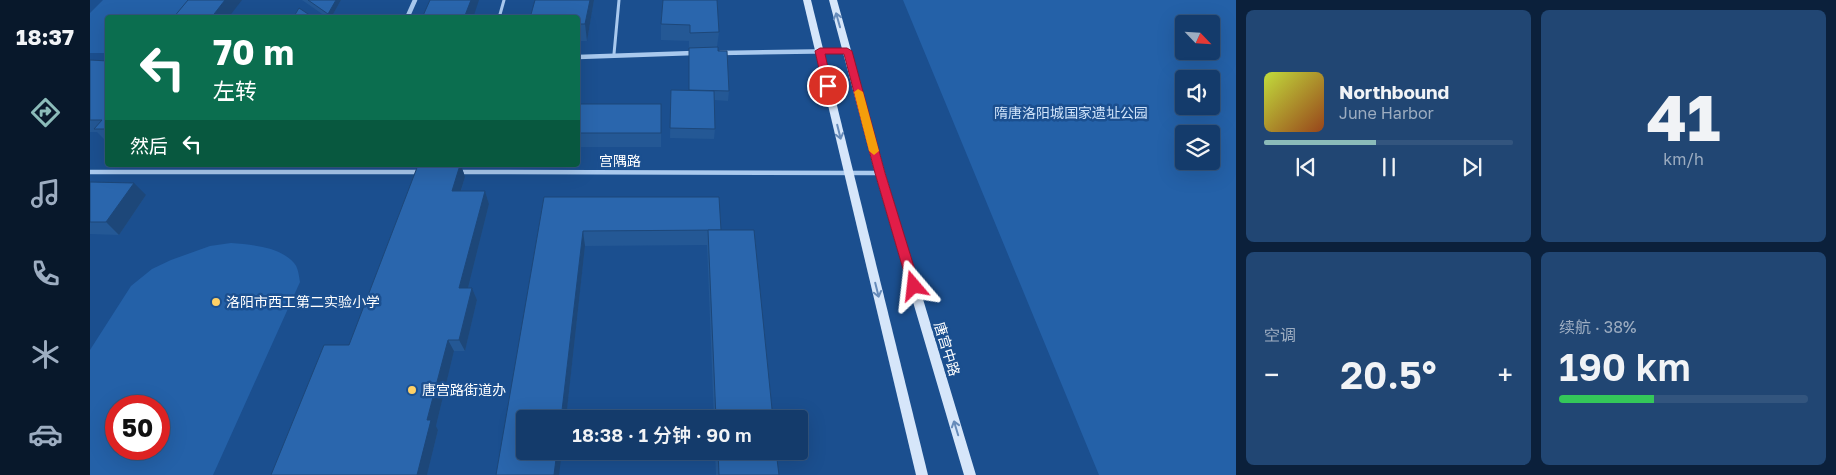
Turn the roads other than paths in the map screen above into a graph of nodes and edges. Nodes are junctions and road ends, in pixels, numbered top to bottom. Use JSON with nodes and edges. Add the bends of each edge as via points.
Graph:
{"nodes":[{"id":1,"x":415,"y":0,"type":"edge"},
{"id":2,"x":504,"y":0,"type":"edge"},
{"id":3,"x":619,"y":0,"type":"edge"},
{"id":4,"x":807,"y":0,"type":"edge"},
{"id":5,"x":833,"y":0,"type":"edge"},
{"id":6,"x":408,"y":15,"type":"edge"},
{"id":7,"x":500,"y":15,"type":"edge"},
{"id":8,"x":820,"y":51,"type":"junction"},
{"id":9,"x":847,"y":51,"type":"junction"},
{"id":10,"x":702,"y":53,"type":"edge"},
{"id":11,"x":712,"y":53,"type":"edge"},
{"id":12,"x":614,"y":54,"type":"junction"},
{"id":13,"x":580,"y":56,"type":"edge"},
{"id":14,"x":90,"y":172,"type":"edge"},
{"id":15,"x":430,"y":172,"type":"edge"},
{"id":16,"x":450,"y":172,"type":"edge"},
{"id":17,"x":849,"y":173,"type":"junction"},
{"id":18,"x":880,"y":173,"type":"junction"},
{"id":19,"x":922,"y":475,"type":"edge"},
{"id":20,"x":970,"y":475,"type":"edge"}],
"edges":[{"from":1,"to":6,"type":"street"},
{"from":2,"to":7,"type":"lane"},
{"from":3,"to":12,"type":"lane"},
{"from":4,"to":8,"type":"main road"},
{"from":9,"to":5,"type":"main road","name":"唐宫中路","one_way":true},
{"from":8,"to":9,"type":"street"},
{"from":8,"to":11,"type":"street"},
{"from":8,"to":17,"type":"main road","one_way":true},
{"from":9,"to":18,"type":"main road","name":"唐宫中路"},
{"from":10,"to":12,"type":"street"},
{"from":12,"to":13,"type":"street"},
{"from":14,"to":15,"type":"street"},
{"from":16,"to":17,"type":"street","name":"宫隅路"},
{"from":17,"to":18,"type":"street","name":"宫隅路"},
{"from":17,"to":19,"type":"main road","one_way":true},
{"from":20,"to":18,"type":"main road","name":"唐宫中路","one_way":true}]}
